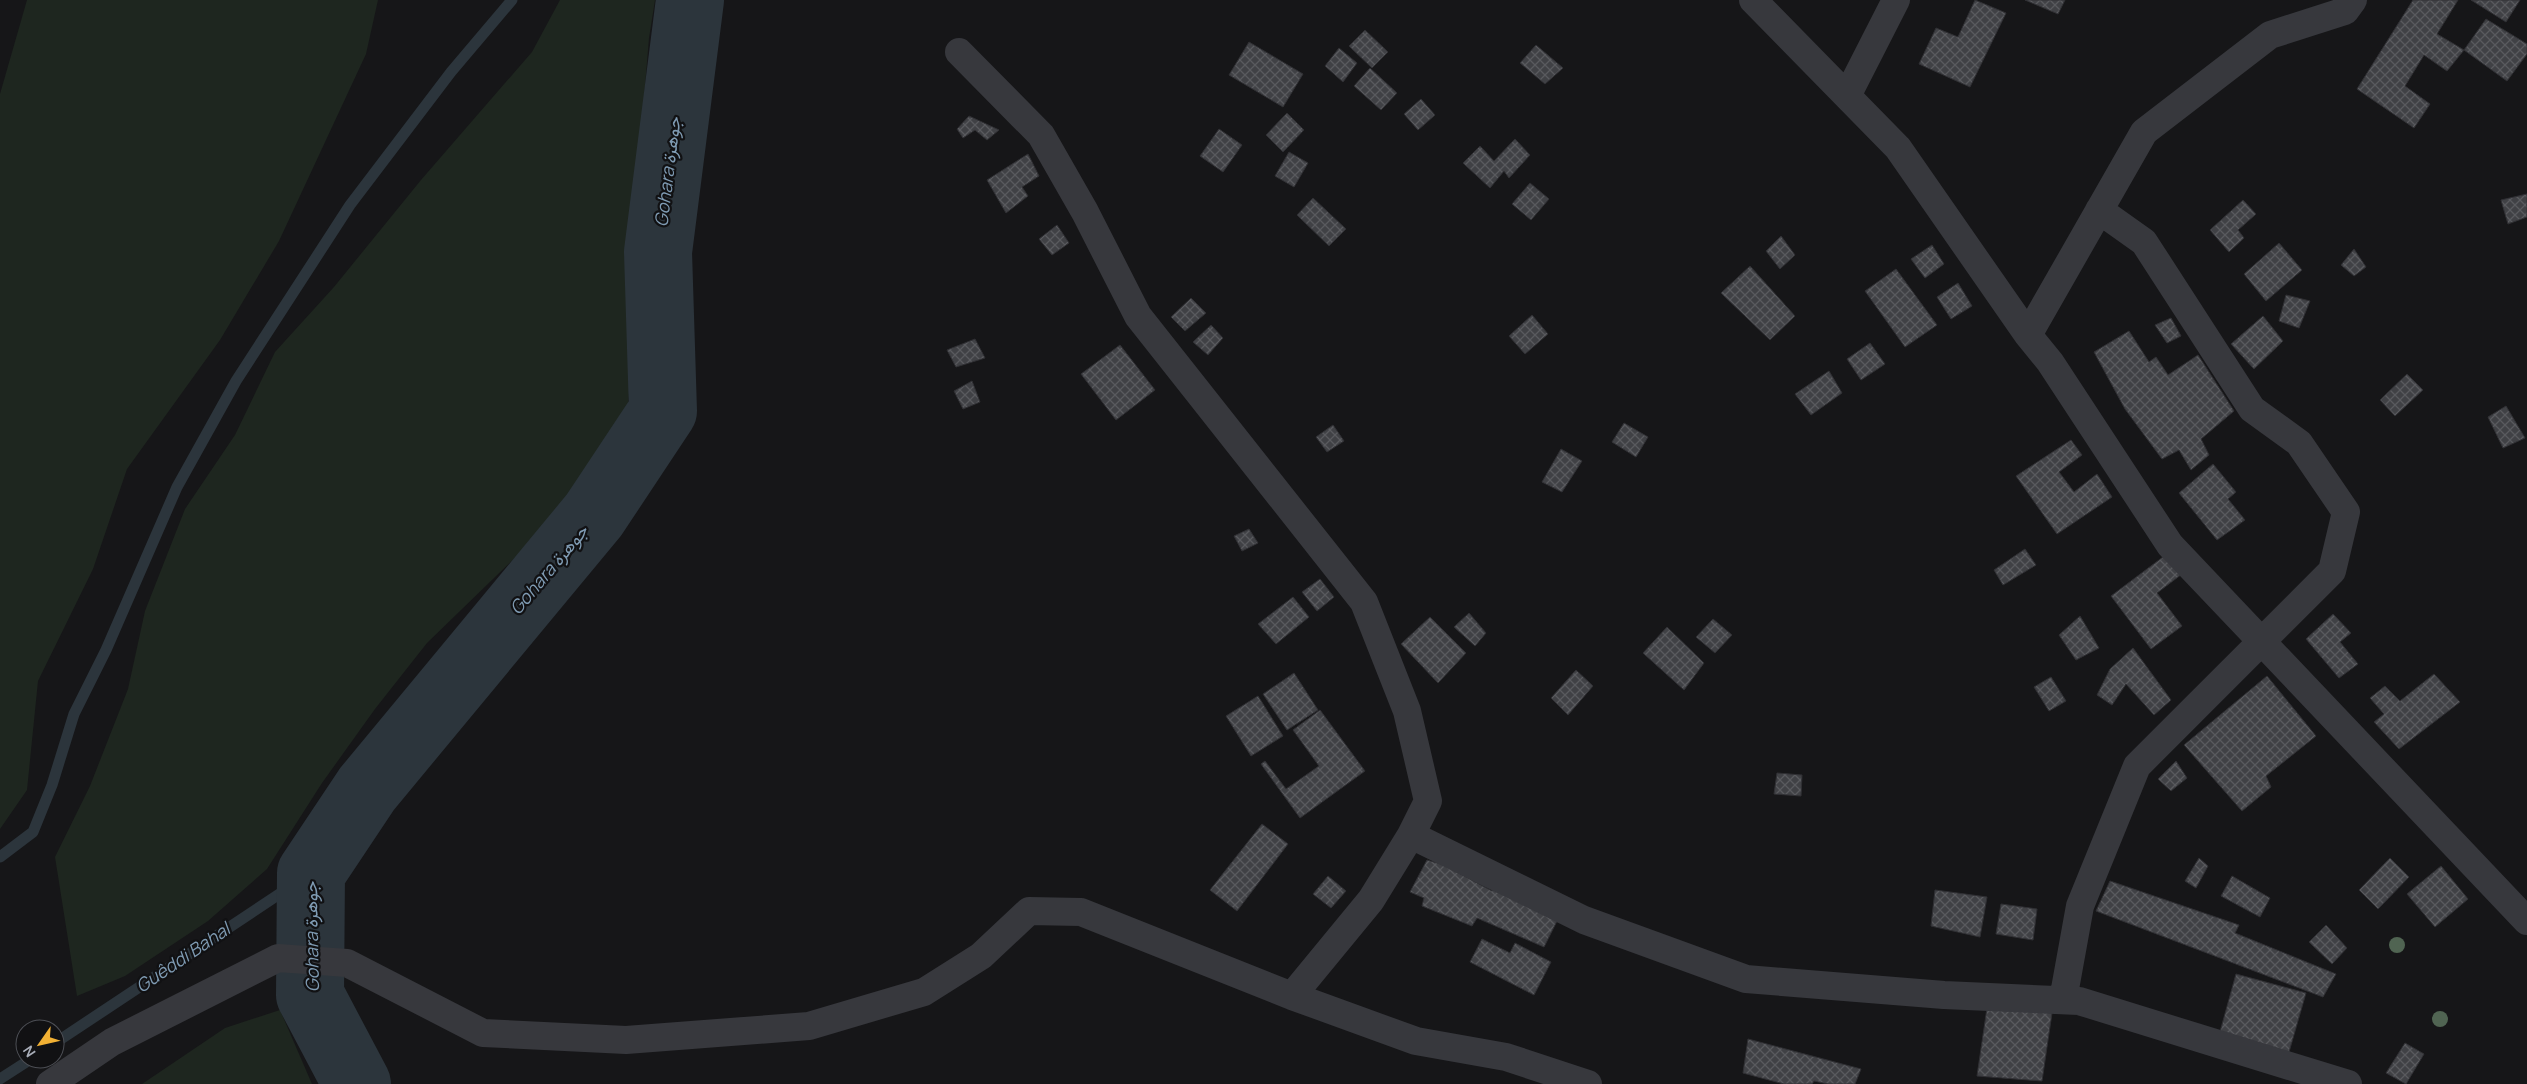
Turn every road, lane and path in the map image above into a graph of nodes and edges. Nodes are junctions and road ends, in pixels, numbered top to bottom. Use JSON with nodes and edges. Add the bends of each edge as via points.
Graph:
{"nodes":[{"id":1,"x":1753,"y":0,"type":"edge"},
{"id":2,"x":1896,"y":0,"type":"edge"},
{"id":3,"x":2353,"y":0,"type":"edge"},
{"id":4,"x":959,"y":52,"type":"dead end"},
{"id":5,"x":1846,"y":96,"type":"junction"},
{"id":6,"x":2099,"y":210,"type":"junction"},
{"id":7,"x":2028,"y":335,"type":"junction"},
{"id":8,"x":2262,"y":642,"type":"junction"},
{"id":9,"x":1412,"y":835,"type":"junction"},
{"id":10,"x":2527,"y":921,"type":"edge"},
{"id":11,"x":1292,"y":996,"type":"junction"},
{"id":12,"x":2062,"y":1000,"type":"junction"},
{"id":13,"x":50,"y":1084,"type":"edge"},
{"id":14,"x":1588,"y":1084,"type":"edge"},
{"id":15,"x":2347,"y":1084,"type":"edge"}],
"edges":[{"from":1,"to":5,"type":"street"},
{"from":2,"to":5,"type":"street"},
{"from":3,"to":6,"type":"street","via":[[2345,11],[2270,35],[2144,132]]},
{"from":4,"to":9,"type":"street","via":[[1040,135],[1085,212],[1138,316],[1364,602],[1407,711],[1428,802]]},
{"from":5,"to":7,"type":"street","via":[[1898,148]]},
{"from":6,"to":7,"type":"street"},
{"from":6,"to":8,"type":"street","via":[[2144,242],[2252,409],[2300,443],[2346,512],[2332,571]]},
{"from":7,"to":8,"type":"street","via":[[2050,362],[2170,545]]},
{"from":8,"to":10,"type":"street"},
{"from":8,"to":12,"type":"street","via":[[2137,766],[2080,906]]},
{"from":9,"to":11,"type":"street","via":[[1371,900]]},
{"from":9,"to":12,"type":"street","via":[[1584,920],[1746,979],[1944,995]]},
{"from":11,"to":13,"type":"street","via":[[1081,912],[1029,911],[981,956],[924,992],[809,1026],[626,1040],[483,1034],[347,963],[278,958],[112,1042]]},
{"from":11,"to":14,"type":"street","via":[[1416,1041],[1506,1058]]},
{"from":12,"to":15,"type":"street","via":[[2079,1000]]}]}
